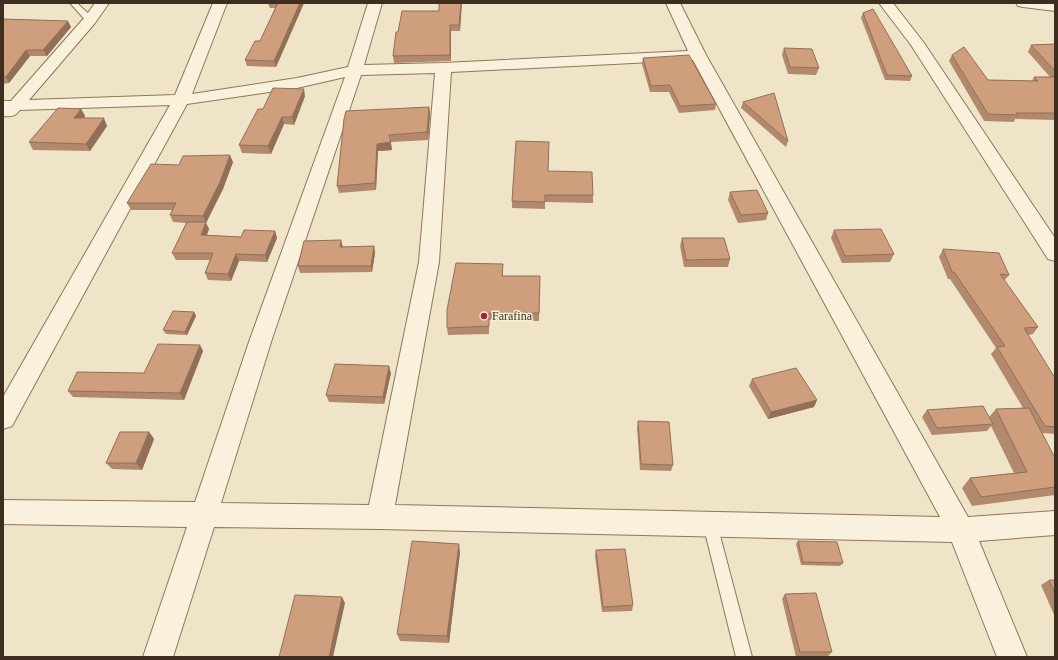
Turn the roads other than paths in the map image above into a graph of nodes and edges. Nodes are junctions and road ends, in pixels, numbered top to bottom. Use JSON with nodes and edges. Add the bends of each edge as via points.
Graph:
{"nodes":[{"id":1,"x":73,"y":3,"type":"edge"},
{"id":2,"x":102,"y":3,"type":"edge"},
{"id":3,"x":220,"y":3,"type":"edge"},
{"id":4,"x":375,"y":3,"type":"edge"},
{"id":5,"x":673,"y":3,"type":"edge"},
{"id":6,"x":886,"y":3,"type":"edge"},
{"id":7,"x":1023,"y":3,"type":"edge"},
{"id":8,"x":1055,"y":8,"type":"edge"},
{"id":9,"x":90,"y":20,"type":"junction"},
{"id":10,"x":698,"y":55,"type":"junction"},
{"id":11,"x":443,"y":68,"type":"junction"},
{"id":12,"x":355,"y":70,"type":"junction"},
{"id":13,"x":181,"y":100,"type":"junction"},
{"id":14,"x":9,"y":106,"type":"edge"},
{"id":15,"x":3,"y":121,"type":"edge"},
{"id":16,"x":1053,"y":250,"type":"edge"},
{"id":17,"x":3,"y":419,"type":"edge"},
{"id":18,"x":3,"y":512,"type":"edge"},
{"id":19,"x":205,"y":514,"type":"junction"},
{"id":20,"x":380,"y":516,"type":"junction"},
{"id":21,"x":710,"y":524,"type":"junction"},
{"id":22,"x":1055,"y":524,"type":"edge"},
{"id":23,"x":961,"y":530,"type":"junction"},
{"id":24,"x":158,"y":657,"type":"edge"},
{"id":25,"x":744,"y":657,"type":"edge"},
{"id":26,"x":1012,"y":657,"type":"edge"}],
"edges":[{"from":1,"to":9,"type":"lane"},
{"from":2,"to":9,"type":"street"},
{"from":3,"to":13,"type":"street"},
{"from":4,"to":12,"type":"street"},
{"from":5,"to":10,"type":"street"},
{"from":6,"to":16,"type":"street","via":[[917,42]]},
{"from":7,"to":8,"type":"street"},
{"from":9,"to":14,"type":"street"},
{"from":10,"to":11,"type":"street"},
{"from":10,"to":23,"type":"street"},
{"from":11,"to":12,"type":"street"},
{"from":11,"to":20,"type":"street","via":[[429,262]]},
{"from":12,"to":13,"type":"street","via":[[298,83]]},
{"from":12,"to":19,"type":"street","via":[[261,339]]},
{"from":13,"to":14,"type":"street"},
{"from":13,"to":17,"type":"street"},
{"from":14,"to":15,"type":"street"},
{"from":18,"to":19,"type":"street"},
{"from":19,"to":20,"type":"street"},
{"from":19,"to":24,"type":"street"},
{"from":20,"to":21,"type":"street"},
{"from":21,"to":23,"type":"street"},
{"from":21,"to":25,"type":"lane"},
{"from":22,"to":23,"type":"street"},
{"from":23,"to":26,"type":"street"}]}
